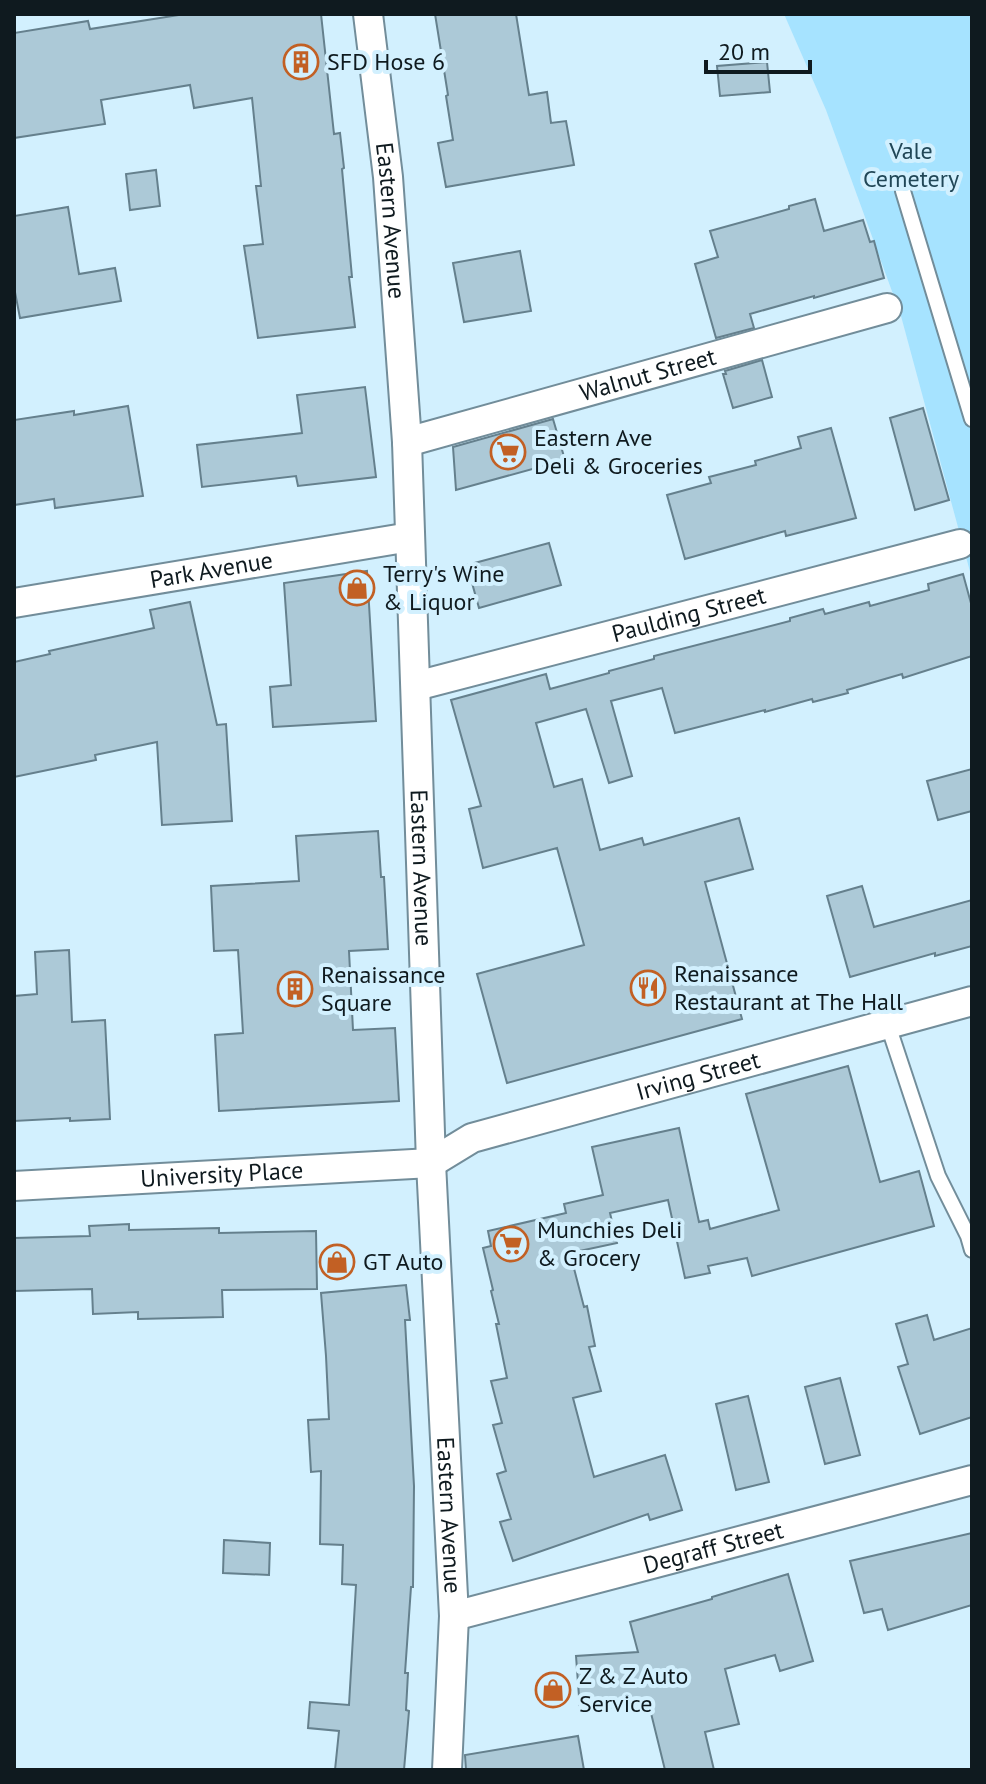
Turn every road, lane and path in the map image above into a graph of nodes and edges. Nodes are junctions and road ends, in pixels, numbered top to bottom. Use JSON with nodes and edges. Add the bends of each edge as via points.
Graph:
{"nodes":[{"id":1,"x":368,"y":14,"type":"edge"},
{"id":2,"x":903,"y":191,"type":"dead end"},
{"id":3,"x":887,"y":308,"type":"dead end"},
{"id":4,"x":972,"y":419,"type":"edge"},
{"id":5,"x":407,"y":442,"type":"junction"},
{"id":6,"x":410,"y":537,"type":"junction"},
{"id":7,"x":960,"y":544,"type":"dead end"},
{"id":8,"x":14,"y":603,"type":"edge"},
{"id":9,"x":416,"y":686,"type":"junction"},
{"id":10,"x":972,"y":1001,"type":"edge"},
{"id":11,"x":888,"y":1025,"type":"junction"},
{"id":12,"x":431,"y":1163,"type":"junction"},
{"id":13,"x":14,"y":1186,"type":"edge"},
{"id":14,"x":970,"y":1243,"type":"edge"},
{"id":15,"x":972,"y":1480,"type":"edge"},
{"id":16,"x":454,"y":1616,"type":"junction"},
{"id":17,"x":447,"y":1770,"type":"edge"}],
"edges":[{"from":1,"to":5,"type":"street","name":"Eastern Avenue","via":[[388,177]]},
{"from":2,"to":4,"type":"lane"},
{"from":3,"to":5,"type":"street","name":"Walnut Street"},
{"from":5,"to":6,"type":"street","name":"Eastern Avenue"},
{"from":6,"to":8,"type":"street","name":"Park Avenue"},
{"from":6,"to":9,"type":"street","name":"Eastern Avenue"},
{"from":7,"to":9,"type":"street","name":"Paulding Street"},
{"from":9,"to":12,"type":"street","name":"Eastern Avenue"},
{"from":10,"to":11,"type":"street","name":"Irving Street"},
{"from":11,"to":12,"type":"street","name":"Irving Street","via":[[472,1138]]},
{"from":11,"to":14,"type":"lane","via":[[938,1176]]},
{"from":12,"to":13,"type":"street","name":"University Place"},
{"from":12,"to":16,"type":"street","name":"Eastern Avenue"},
{"from":15,"to":16,"type":"street","name":"Degraff Street"},
{"from":16,"to":17,"type":"street","name":"Eastern Avenue"}]}
